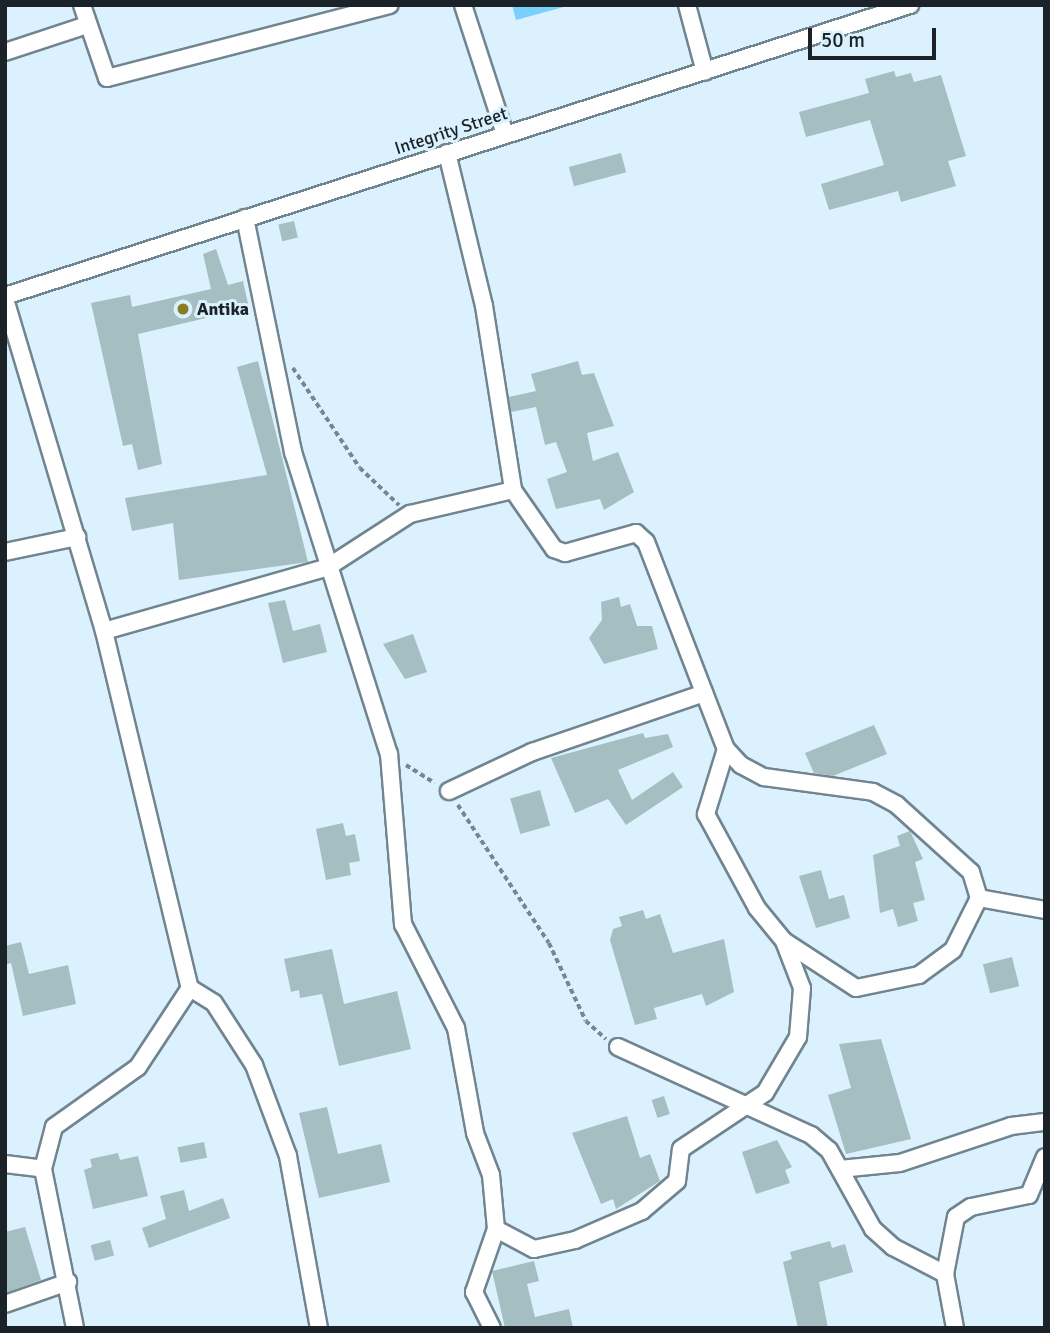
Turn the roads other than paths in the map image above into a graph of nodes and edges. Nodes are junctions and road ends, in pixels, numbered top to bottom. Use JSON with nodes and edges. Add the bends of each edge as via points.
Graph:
{"nodes":[{"id":1,"x":82,"y":5,"type":"edge"},
{"id":2,"x":390,"y":5,"type":"edge"},
{"id":3,"x":463,"y":5,"type":"edge"},
{"id":4,"x":687,"y":5,"type":"edge"},
{"id":5,"x":910,"y":5,"type":"edge"},
{"id":6,"x":87,"y":25,"type":"junction"},
{"id":7,"x":5,"y":52,"type":"edge"},
{"id":8,"x":705,"y":72,"type":"junction"},
{"id":9,"x":505,"y":134,"type":"junction"},
{"id":10,"x":447,"y":153,"type":"junction"},
{"id":11,"x":244,"y":218,"type":"junction"},
{"id":12,"x":5,"y":298,"type":"edge"},
{"id":13,"x":513,"y":490,"type":"junction"},
{"id":14,"x":77,"y":537,"type":"junction"},
{"id":15,"x":5,"y":552,"type":"edge"},
{"id":16,"x":328,"y":567,"type":"junction"},
{"id":17,"x":104,"y":631,"type":"junction"},
{"id":18,"x":704,"y":694,"type":"junction"},
{"id":19,"x":726,"y":750,"type":"junction"},
{"id":20,"x":449,"y":792,"type":"road end"},
{"id":21,"x":979,"y":898,"type":"junction"},
{"id":22,"x":1045,"y":910,"type":"edge"},
{"id":23,"x":784,"y":941,"type":"junction"},
{"id":24,"x":190,"y":988,"type":"junction"},
{"id":25,"x":618,"y":1047,"type":"road end"},
{"id":26,"x":746,"y":1106,"type":"junction"},
{"id":27,"x":1045,"y":1122,"type":"edge"},
{"id":28,"x":1045,"y":1157,"type":"edge"},
{"id":29,"x":5,"y":1164,"type":"edge"},
{"id":30,"x":43,"y":1168,"type":"junction"},
{"id":31,"x":840,"y":1169,"type":"junction"},
{"id":32,"x":496,"y":1229,"type":"junction"},
{"id":33,"x":945,"y":1274,"type":"junction"},
{"id":34,"x":68,"y":1282,"type":"junction"},
{"id":35,"x":5,"y":1304,"type":"edge"},
{"id":36,"x":75,"y":1328,"type":"edge"},
{"id":37,"x":319,"y":1328,"type":"edge"},
{"id":38,"x":492,"y":1328,"type":"edge"},
{"id":39,"x":955,"y":1328,"type":"edge"}],
"edges":[{"from":1,"to":6,"type":"street"},
{"from":2,"to":6,"type":"street","via":[[107,78]]},
{"from":3,"to":9,"type":"street"},
{"from":4,"to":8,"type":"street"},
{"from":5,"to":8,"type":"street","name":"Integrity Street"},
{"from":6,"to":7,"type":"street"},
{"from":8,"to":9,"type":"street","name":"Integrity Street"},
{"from":9,"to":10,"type":"street","name":"Integrity Street"},
{"from":10,"to":11,"type":"street","name":"Integrity Street"},
{"from":10,"to":13,"type":"street","via":[[484,306]]},
{"from":11,"to":12,"type":"street","name":"Integrity Street"},
{"from":11,"to":16,"type":"street","via":[[293,452]]},
{"from":12,"to":14,"type":"street"},
{"from":13,"to":16,"type":"street","via":[[410,514]]},
{"from":13,"to":18,"type":"street","via":[[554,549],[565,553],[635,533],[646,542]]},
{"from":14,"to":15,"type":"street"},
{"from":14,"to":17,"type":"street"},
{"from":16,"to":17,"type":"street"},
{"from":16,"to":32,"type":"street","via":[[389,754],[403,924],[456,1028],[475,1133],[491,1175]]},
{"from":17,"to":24,"type":"street"},
{"from":18,"to":19,"type":"street"},
{"from":18,"to":20,"type":"street","via":[[533,752]]},
{"from":19,"to":21,"type":"street","via":[[764,777],[873,792],[897,805],[971,872]]},
{"from":19,"to":23,"type":"street","via":[[706,814],[757,908]]},
{"from":21,"to":22,"type":"street"},
{"from":21,"to":23,"type":"street","via":[[970,925],[939,964],[880,986],[856,988]]},
{"from":23,"to":26,"type":"street","via":[[802,988],[798,1037],[765,1093]]},
{"from":24,"to":30,"type":"street","via":[[138,1067],[54,1127]]},
{"from":24,"to":37,"type":"street","via":[[214,1003],[254,1065],[288,1156]]},
{"from":25,"to":26,"type":"street"},
{"from":26,"to":31,"type":"street","via":[[811,1135]]},
{"from":26,"to":32,"type":"street","via":[[681,1149],[677,1181],[642,1211],[575,1240],[534,1249]]},
{"from":27,"to":31,"type":"street","via":[[1011,1126],[900,1163]]},
{"from":28,"to":33,"type":"street","via":[[1028,1195],[971,1207],[956,1217]]},
{"from":29,"to":30,"type":"street"},
{"from":30,"to":34,"type":"street"},
{"from":31,"to":33,"type":"street","via":[[873,1229],[893,1247]]},
{"from":32,"to":38,"type":"street","via":[[474,1292]]},
{"from":33,"to":39,"type":"street"},
{"from":34,"to":35,"type":"street"},
{"from":34,"to":36,"type":"street"}]}
